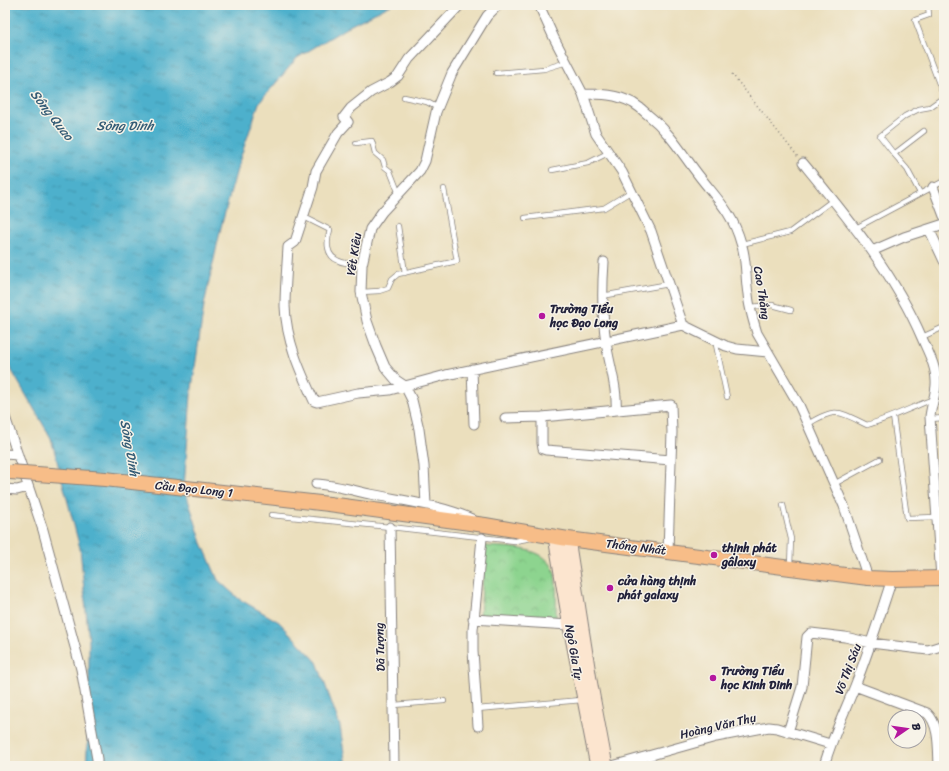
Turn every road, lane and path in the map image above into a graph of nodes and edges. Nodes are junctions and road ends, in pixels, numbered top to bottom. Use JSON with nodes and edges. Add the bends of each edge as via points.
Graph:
{"nodes":[{"id":1,"x":460,"y":5,"type":"edge"},
{"id":2,"x":498,"y":5,"type":"edge"},
{"id":3,"x":539,"y":5,"type":"edge"},
{"id":4,"x":928,"y":5,"type":"edge"},
{"id":5,"x":567,"y":62,"type":"junction"},
{"id":6,"x":496,"y":73,"type":"dead end"},
{"id":7,"x":732,"y":74,"type":"dead end"},
{"id":8,"x":583,"y":94,"type":"junction"},
{"id":9,"x":404,"y":97,"type":"dead end"},
{"id":10,"x":944,"y":97,"type":"edge"},
{"id":11,"x":438,"y":108,"type":"junction"},
{"id":12,"x":924,"y":131,"type":"dead end"},
{"id":13,"x":356,"y":143,"type":"dead end"},
{"id":14,"x":608,"y":153,"type":"junction"},
{"id":15,"x":894,"y":154,"type":"junction"},
{"id":16,"x":803,"y":163,"type":"joint"},
{"id":17,"x":552,"y":170,"type":"dead end"},
{"id":18,"x":944,"y":181,"type":"edge"},
{"id":19,"x":933,"y":187,"type":"junction"},
{"id":20,"x":444,"y":189,"type":"dead end"},
{"id":21,"x":632,"y":191,"type":"junction"},
{"id":22,"x":920,"y":193,"type":"junction"},
{"id":23,"x":399,"y":194,"type":"junction"},
{"id":24,"x":833,"y":200,"type":"junction"},
{"id":25,"x":944,"y":216,"type":"edge"},
{"id":26,"x":304,"y":217,"type":"junction"},
{"id":27,"x":526,"y":218,"type":"dead end"},
{"id":28,"x":944,"y":224,"type":"edge"},
{"id":29,"x":398,"y":226,"type":"dead end"},
{"id":30,"x":856,"y":228,"type":"junction"},
{"id":31,"x":929,"y":229,"type":"junction"},
{"id":32,"x":742,"y":244,"type":"junction"},
{"id":33,"x":872,"y":251,"type":"junction"},
{"id":34,"x":944,"y":261,"type":"edge"},
{"id":35,"x":604,"y":262,"type":"dead end"},
{"id":36,"x":362,"y":264,"type":"junction"},
{"id":37,"x":405,"y":273,"type":"junction"},
{"id":38,"x":669,"y":284,"type":"junction"},
{"id":39,"x":361,"y":292,"type":"junction"},
{"id":40,"x":602,"y":296,"type":"junction"},
{"id":41,"x":750,"y":307,"type":"junction"},
{"id":42,"x":791,"y":310,"type":"dead end"},
{"id":43,"x":683,"y":325,"type":"junction"},
{"id":44,"x":944,"y":328,"type":"edge"},
{"id":45,"x":922,"y":337,"type":"junction"},
{"id":46,"x":715,"y":340,"type":"junction"},
{"id":47,"x":606,"y":341,"type":"junction"},
{"id":48,"x":768,"y":352,"type":"junction"},
{"id":49,"x":472,"y":369,"type":"junction"},
{"id":50,"x":405,"y":386,"type":"junction"},
{"id":51,"x":727,"y":397,"type":"dead end"},
{"id":52,"x":933,"y":399,"type":"junction"},
{"id":53,"x":616,"y":410,"type":"junction"},
{"id":54,"x":893,"y":416,"type":"junction"},
{"id":55,"x":5,"y":417,"type":"edge"},
{"id":56,"x":542,"y":417,"type":"junction"},
{"id":57,"x":505,"y":418,"type":"dead end"},
{"id":58,"x":944,"y":418,"type":"edge"},
{"id":59,"x":930,"y":419,"type":"junction"},
{"id":60,"x":474,"y":424,"type":"dead end"},
{"id":61,"x":808,"y":424,"type":"junction"},
{"id":62,"x":5,"y":454,"type":"edge"},
{"id":63,"x":18,"y":455,"type":"junction"},
{"id":64,"x":880,"y":459,"type":"dead end"},
{"id":65,"x":670,"y":460,"type":"junction"},
{"id":66,"x":8,"y":472,"type":"edge"},
{"id":67,"x":316,"y":484,"type":"dead end"},
{"id":68,"x":834,"y":484,"type":"junction"},
{"id":69,"x":28,"y":487,"type":"junction"},
{"id":70,"x":5,"y":489,"type":"edge"},
{"id":71,"x":329,"y":504,"type":"joint"},
{"id":72,"x":426,"y":504,"type":"junction"},
{"id":73,"x":784,"y":505,"type":"dead end"},
{"id":74,"x":939,"y":511,"type":"edge"},
{"id":75,"x":271,"y":515,"type":"dead end"},
{"id":76,"x":390,"y":526,"type":"junction"},
{"id":77,"x":483,"y":532,"type":"junction"},
{"id":78,"x":556,"y":537,"type":"junction"},
{"id":79,"x":668,"y":551,"type":"junction"},
{"id":80,"x":790,"y":567,"type":"junction"},
{"id":81,"x":868,"y":578,"type":"junction"},
{"id":82,"x":943,"y":578,"type":"edge"},
{"id":83,"x":892,"y":579,"type":"junction"},
{"id":84,"x":474,"y":619,"type":"junction"},
{"id":85,"x":575,"y":624,"type":"junction"},
{"id":86,"x":871,"y":643,"type":"junction"},
{"id":87,"x":944,"y":645,"type":"edge"},
{"id":88,"x":585,"y":681,"type":"junction"},
{"id":89,"x":855,"y":686,"type":"junction"},
{"id":90,"x":584,"y":700,"type":"junction"},
{"id":91,"x":444,"y":701,"type":"dead end"},
{"id":92,"x":394,"y":705,"type":"junction"},
{"id":93,"x":477,"y":709,"type":"junction"},
{"id":94,"x":478,"y":726,"type":"dead end"},
{"id":95,"x":788,"y":732,"type":"junction"},
{"id":96,"x":830,"y":744,"type":"junction"},
{"id":97,"x":826,"y":765,"type":"edge"},
{"id":98,"x":97,"y":766,"type":"edge"},
{"id":99,"x":394,"y":766,"type":"edge"},
{"id":100,"x":597,"y":766,"type":"edge"},
{"id":101,"x":606,"y":766,"type":"edge"},
{"id":102,"x":612,"y":766,"type":"edge"},
{"id":103,"x":939,"y":766,"type":"edge"}],
"edges":[{"from":1,"to":26,"type":"street","via":[[409,59],[398,76],[371,92],[344,116],[348,122],[338,133],[316,171]]},
{"from":2,"to":11,"type":"street","name":"Yết Kiêu","via":[[487,16],[452,73]]},
{"from":3,"to":5,"type":"street"},
{"from":4,"to":10,"type":"lane","via":[[929,15],[915,20]]},
{"from":5,"to":6,"type":"lane","via":[[544,69]]},
{"from":5,"to":8,"type":"street"},
{"from":7,"to":16,"type":"path"},
{"from":8,"to":14,"type":"street","via":[[596,134]]},
{"from":8,"to":32,"type":"street","name":"Cao Thắng","via":[[617,96],[634,104],[658,122],[727,210]]},
{"from":9,"to":11,"type":"lane","via":[[427,102]]},
{"from":10,"to":15,"type":"lane","via":[[930,107],[905,116],[880,136]]},
{"from":11,"to":23,"type":"street","name":"Yết Kiêu","via":[[425,161],[420,171]]},
{"from":12,"to":15,"type":"lane"},
{"from":13,"to":23,"type":"lane","via":[[372,141],[375,153],[390,171]]},
{"from":14,"to":17,"type":"lane","via":[[588,163]]},
{"from":14,"to":21,"type":"street"},
{"from":15,"to":22,"type":"lane","via":[[907,169]]},
{"from":16,"to":24,"type":"street"},
{"from":18,"to":19,"type":"lane"},
{"from":19,"to":22,"type":"lane"},
{"from":19,"to":25,"type":"street"},
{"from":20,"to":37,"type":"lane","via":[[457,261]]},
{"from":21,"to":27,"type":"lane","via":[[604,208]]},
{"from":21,"to":38,"type":"street","via":[[651,231]]},
{"from":22,"to":30,"type":"lane"},
{"from":23,"to":36,"type":"street","name":"Yết Kiêu","via":[[370,229]]},
{"from":24,"to":30,"type":"street"},
{"from":24,"to":32,"type":"lane","via":[[790,232]]},
{"from":26,"to":36,"type":"lane","via":[[330,230],[326,241],[330,255],[340,262]]},
{"from":26,"to":50,"type":"street","via":[[295,242],[288,247],[285,306],[293,351],[314,400],[317,402]]},
{"from":28,"to":31,"type":"street"},
{"from":29,"to":37,"type":"lane"},
{"from":30,"to":33,"type":"street"},
{"from":31,"to":33,"type":"street"},
{"from":31,"to":34,"type":"street"},
{"from":32,"to":41,"type":"street","name":"Cao Thắng"},
{"from":33,"to":45,"type":"street","via":[[909,309]]},
{"from":35,"to":40,"type":"street"},
{"from":36,"to":39,"type":"street","name":"Yết Kiêu"},
{"from":37,"to":39,"type":"lane","via":[[398,274],[392,279],[388,288]]},
{"from":38,"to":40,"type":"lane"},
{"from":38,"to":43,"type":"street"},
{"from":39,"to":50,"type":"street","name":"Yết Kiêu","via":[[367,321],[385,368]]},
{"from":40,"to":47,"type":"street"},
{"from":41,"to":42,"type":"lane","via":[[772,305]]},
{"from":41,"to":48,"type":"street","name":"Cao Thắng","via":[[757,333]]},
{"from":43,"to":46,"type":"street"},
{"from":43,"to":47,"type":"street"},
{"from":44,"to":45,"type":"lane"},
{"from":45,"to":52,"type":"street","via":[[937,382]]},
{"from":46,"to":48,"type":"street","via":[[737,349]]},
{"from":46,"to":51,"type":"lane"},
{"from":47,"to":49,"type":"street"},
{"from":47,"to":53,"type":"street"},
{"from":48,"to":61,"type":"street","name":"Cao Thắng"},
{"from":49,"to":50,"type":"street"},
{"from":49,"to":60,"type":"street"},
{"from":50,"to":72,"type":"street","name":"Yết Kiêu","via":[[412,400],[419,428]]},
{"from":52,"to":54,"type":"lane"},
{"from":52,"to":59,"type":"street"},
{"from":53,"to":56,"type":"street"},
{"from":53,"to":65,"type":"street","via":[[671,405]]},
{"from":54,"to":61,"type":"lane","via":[[867,425],[839,412],[822,415]]},
{"from":54,"to":74,"type":"lane","via":[[907,518]]},
{"from":55,"to":63,"type":"street"},
{"from":56,"to":57,"type":"street"},
{"from":56,"to":65,"type":"street","via":[[542,443],[546,450]]},
{"from":58,"to":59,"type":"lane"},
{"from":59,"to":74,"type":"street"},
{"from":61,"to":68,"type":"street","name":"Cao Thắng"},
{"from":62,"to":63,"type":"street"},
{"from":63,"to":69,"type":"street"},
{"from":64,"to":68,"type":"lane"},
{"from":65,"to":79,"type":"street"},
{"from":66,"to":71,"type":"main road","name":"Cầu Đạo Long 1","bridge":true,"via":[[105,479]]},
{"from":67,"to":72,"type":"street","via":[[333,485]]},
{"from":68,"to":81,"type":"street","name":"Cao Thắng"},
{"from":69,"to":70,"type":"street","via":[[17,490]]},
{"from":69,"to":98,"type":"street","via":[[81,669]]},
{"from":71,"to":77,"type":"main road","name":"Thống Nhất"},
{"from":72,"to":77,"type":"street","via":[[456,512]]},
{"from":73,"to":80,"type":"lane","via":[[791,539]]},
{"from":74,"to":82,"type":"street"},
{"from":75,"to":76,"type":"lane"},
{"from":76,"to":77,"type":"lane"},
{"from":76,"to":92,"type":"street","name":"Dã Tượng"},
{"from":77,"to":78,"type":"main road","name":"Thống Nhất"},
{"from":77,"to":84,"type":"street"},
{"from":78,"to":79,"type":"main road","name":"Thống Nhất"},
{"from":78,"to":85,"type":"main road","name":"Ngô Gia Tự"},
{"from":79,"to":80,"type":"main road","name":"Thống Nhất"},
{"from":80,"to":81,"type":"main road","name":"Thống Nhất"},
{"from":81,"to":83,"type":"main road","name":"Thống Nhất"},
{"from":82,"to":83,"type":"main road","name":"Thống Nhất"},
{"from":83,"to":86,"type":"street","name":"Võ Thị Sáu"},
{"from":84,"to":85,"type":"street"},
{"from":84,"to":93,"type":"street","via":[[473,651]]},
{"from":85,"to":88,"type":"main road","name":"Ngô Gia Tự"},
{"from":86,"to":87,"type":"street","via":[[928,650]]},
{"from":86,"to":89,"type":"street","name":"Võ Thị Sáu"},
{"from":86,"to":95,"type":"street","via":[[822,633],[811,633],[807,637],[802,687]]},
{"from":88,"to":90,"type":"main road","name":"Ngô Gia Tự"},
{"from":88,"to":101,"type":"main road","name":"Ngô Gia Tự"},
{"from":89,"to":96,"type":"street","name":"Võ Thị Sáu"},
{"from":89,"to":103,"type":"street","via":[[927,713],[935,727]]},
{"from":90,"to":93,"type":"lane"},
{"from":90,"to":100,"type":"main road","name":"Ngô Gia Tự"},
{"from":91,"to":92,"type":"lane"},
{"from":92,"to":99,"type":"street","name":"Dã Tượng"},
{"from":93,"to":94,"type":"street"},
{"from":95,"to":96,"type":"street","name":"Hoàng Văn Thụ"},
{"from":95,"to":102,"type":"street","name":"Hoàng Văn Thụ","via":[[769,727],[746,731]]},
{"from":96,"to":97,"type":"street","name":"Võ Thị Sáu"}]}
